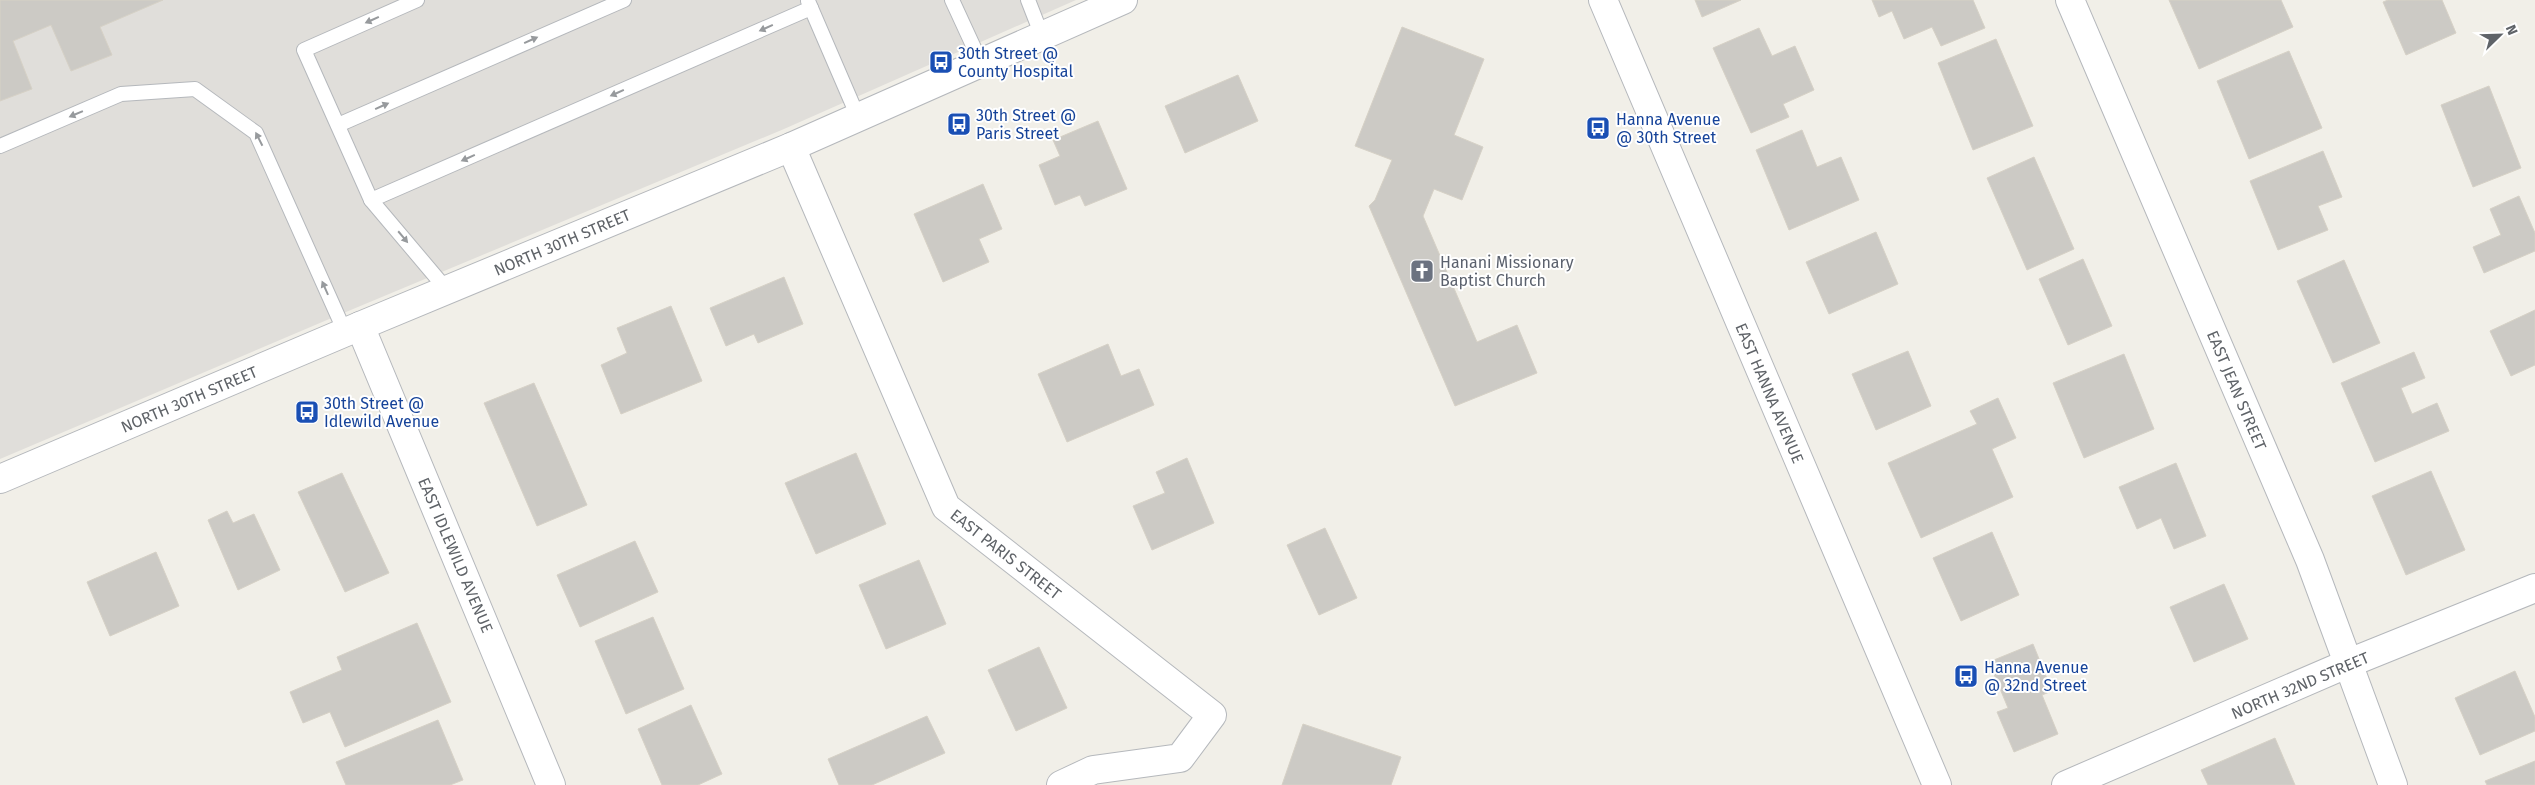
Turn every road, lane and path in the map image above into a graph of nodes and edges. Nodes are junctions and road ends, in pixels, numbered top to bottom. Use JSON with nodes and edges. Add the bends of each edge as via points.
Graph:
{"nodes":[{"id":1,"x":417,"y":0,"type":"edge"},
{"id":2,"x":624,"y":0,"type":"edge"},
{"id":3,"x":952,"y":0,"type":"edge"},
{"id":4,"x":1028,"y":0,"type":"edge"},
{"id":5,"x":1122,"y":0,"type":"edge"},
{"id":6,"x":1602,"y":0,"type":"edge"},
{"id":7,"x":2070,"y":0,"type":"edge"},
{"id":8,"x":809,"y":4,"type":"edge"},
{"id":9,"x":1042,"y":36,"type":"junction"},
{"id":10,"x":981,"y":62,"type":"junction"},
{"id":11,"x":858,"y":117,"type":"junction"},
{"id":12,"x":338,"y":125,"type":"junction"},
{"id":13,"x":0,"y":146,"type":"edge"},
{"id":14,"x":791,"y":147,"type":"junction"},
{"id":15,"x":371,"y":200,"type":"junction"},
{"id":16,"x":447,"y":290,"type":"junction"},
{"id":17,"x":353,"y":329,"type":"junction"},
{"id":18,"x":0,"y":479,"type":"edge"},
{"id":19,"x":2535,"y":588,"type":"edge"},
{"id":20,"x":2349,"y":663,"type":"junction"},
{"id":21,"x":551,"y":785,"type":"edge"},
{"id":22,"x":1061,"y":785,"type":"edge"},
{"id":23,"x":1937,"y":785,"type":"edge"},
{"id":24,"x":2066,"y":785,"type":"edge"},
{"id":25,"x":2393,"y":785,"type":"edge"}],
"edges":[{"from":1,"to":12,"type":"lane","one_way":true,"via":[[304,50]]},
{"from":12,"to":2,"type":"lane","one_way":true},
{"from":3,"to":10,"type":"lane"},
{"from":4,"to":9,"type":"lane"},
{"from":5,"to":9,"type":"street","name":"NORTH 30TH STREET"},
{"from":6,"to":23,"type":"street","name":"EAST HANNA AVENUE"},
{"from":7,"to":20,"type":"street","name":"EAST JEAN STREET","via":[[2310,560]]},
{"from":8,"to":11,"type":"lane"},
{"from":8,"to":15,"type":"lane","one_way":true},
{"from":9,"to":10,"type":"street","name":"NORTH 30TH STREET"},
{"from":10,"to":11,"type":"street","name":"NORTH 30TH STREET"},
{"from":11,"to":14,"type":"street","name":"NORTH 30TH STREET"},
{"from":12,"to":15,"type":"lane"},
{"from":17,"to":13,"type":"lane","one_way":true,"via":[[256,133],[195,89],[121,94]]},
{"from":14,"to":16,"type":"street","name":"NORTH 30TH STREET"},
{"from":14,"to":22,"type":"street","name":"EAST PARIS STREET","via":[[946,507],[1212,715],[1180,758],[1093,770]]},
{"from":15,"to":16,"type":"lane","one_way":true},
{"from":16,"to":17,"type":"street","name":"NORTH 30TH STREET"},
{"from":17,"to":18,"type":"street","name":"NORTH 30TH STREET"},
{"from":17,"to":21,"type":"street","name":"EAST IDLEWILD AVENUE"},
{"from":19,"to":20,"type":"street","name":"NORTH 32ND STREET"},
{"from":20,"to":24,"type":"street","name":"NORTH 32ND STREET"},
{"from":20,"to":25,"type":"street","name":"EAST JEAN STREET"}]}
